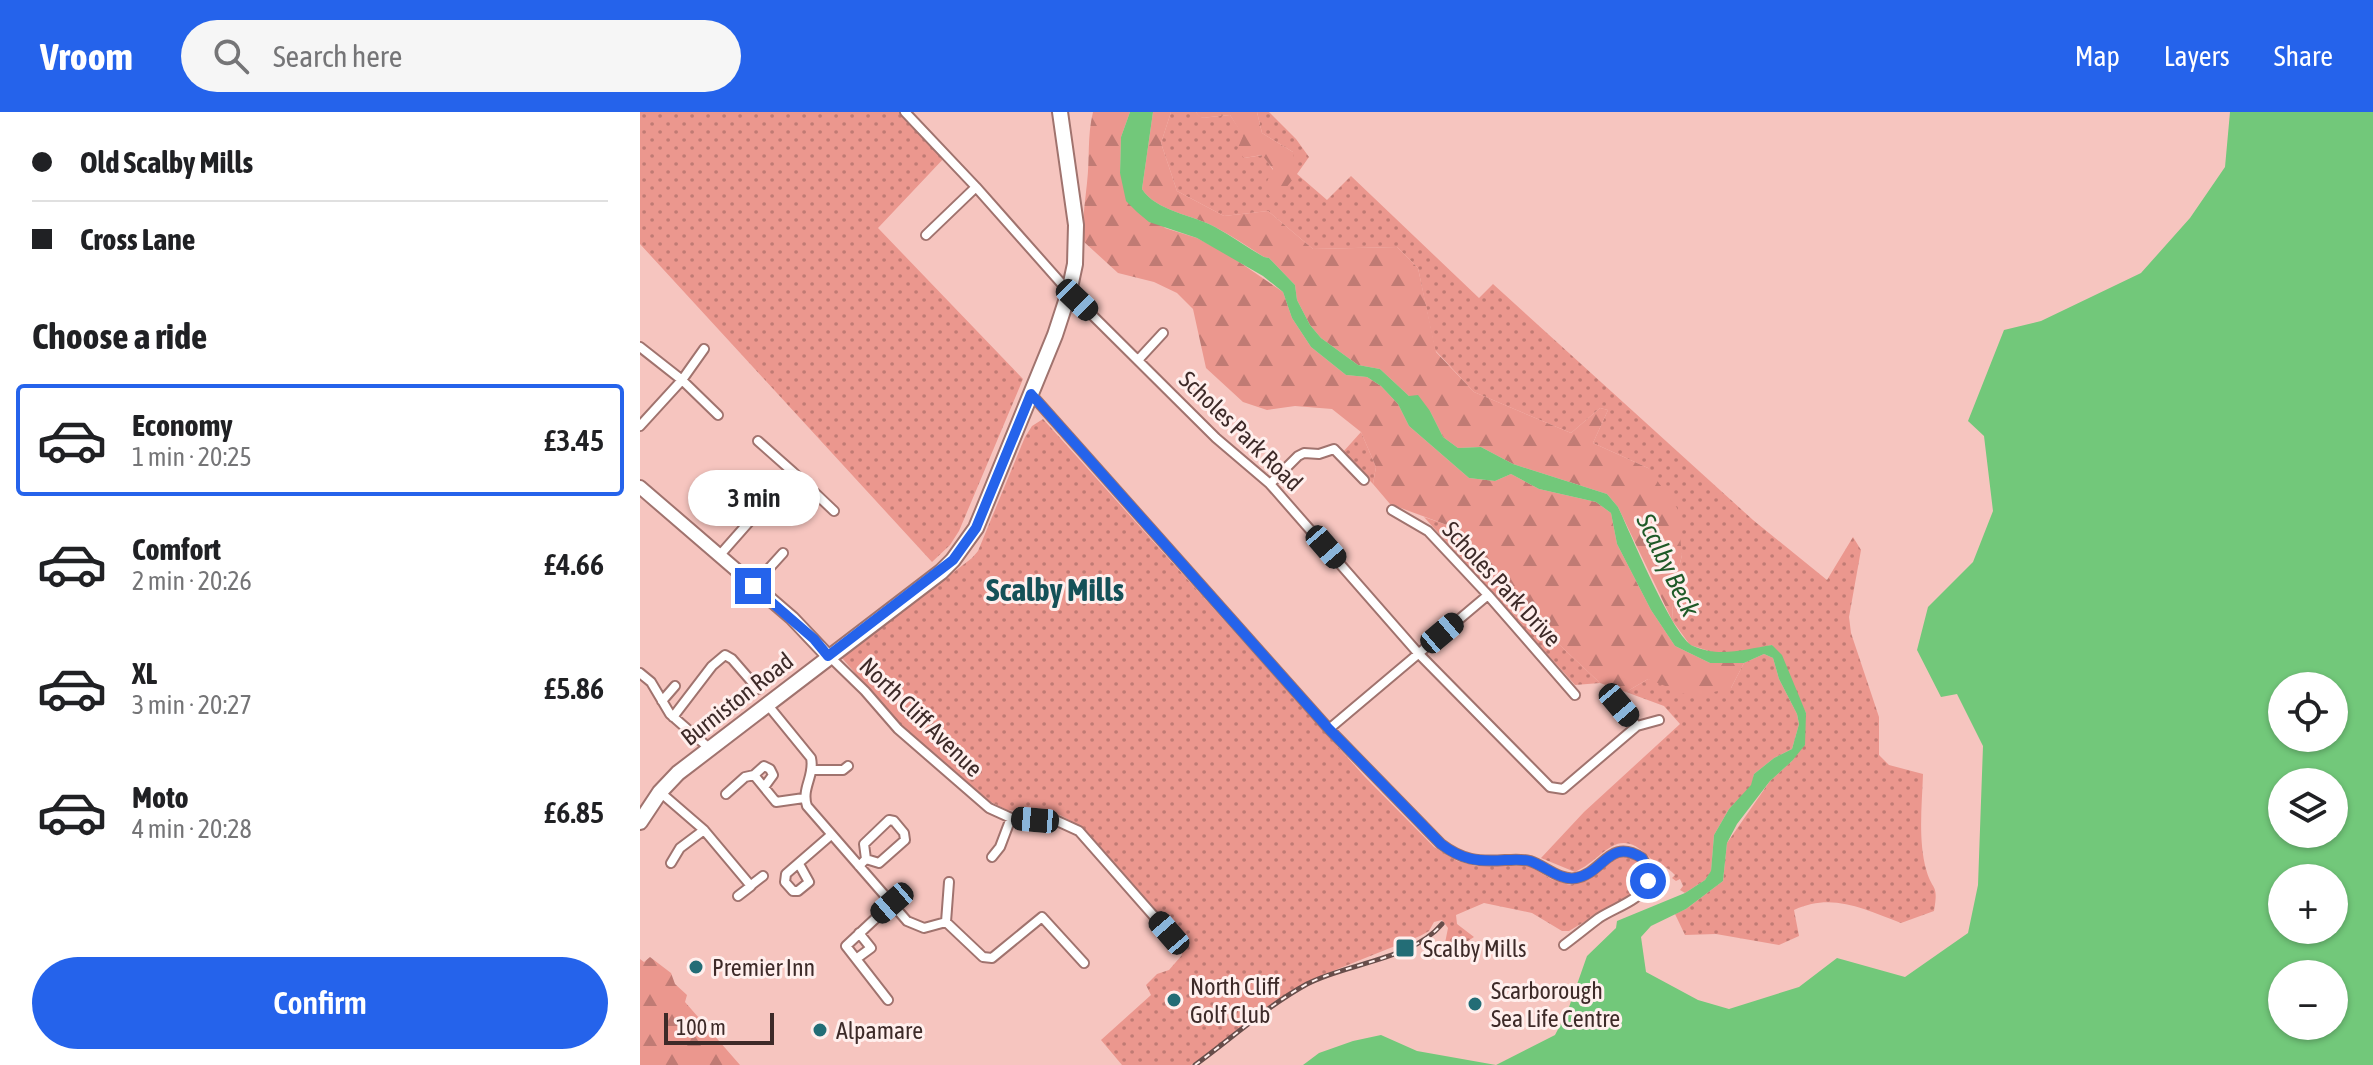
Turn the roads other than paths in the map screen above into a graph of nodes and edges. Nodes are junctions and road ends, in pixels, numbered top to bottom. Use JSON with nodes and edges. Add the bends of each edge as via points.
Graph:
{"nodes":[{"id":1,"x":905,"y":112,"type":"edge"},
{"id":2,"x":1057,"y":113,"type":"edge"},
{"id":3,"x":976,"y":187,"type":"junction"},
{"id":4,"x":926,"y":235,"type":"dead end"},
{"id":5,"x":1069,"y":292,"type":"junction"},
{"id":6,"x":1163,"y":333,"type":"dead end"},
{"id":7,"x":640,"y":347,"type":"edge"},
{"id":8,"x":704,"y":349,"type":"dead end"},
{"id":9,"x":1139,"y":359,"type":"junction"},
{"id":10,"x":682,"y":380,"type":"junction"},
{"id":11,"x":1031,"y":394,"type":"junction"},
{"id":12,"x":718,"y":415,"type":"dead end"},
{"id":13,"x":640,"y":426,"type":"edge"},
{"id":14,"x":758,"y":441,"type":"dead end"},
{"id":15,"x":793,"y":472,"type":"junction"},
{"id":16,"x":1364,"y":480,"type":"dead end"},
{"id":17,"x":1270,"y":484,"type":"junction"},
{"id":18,"x":640,"y":487,"type":"edge"},
{"id":19,"x":1392,"y":510,"type":"dead end"},
{"id":20,"x":834,"y":511,"type":"dead end"},
{"id":21,"x":783,"y":553,"type":"dead end"},
{"id":22,"x":719,"y":556,"type":"junction"},
{"id":23,"x":753,"y":586,"type":"junction"},
{"id":24,"x":1488,"y":595,"type":"junction"},
{"id":25,"x":1418,"y":653,"type":"junction"},
{"id":26,"x":828,"y":656,"type":"junction"},
{"id":27,"x":640,"y":673,"type":"edge"},
{"id":28,"x":675,"y":686,"type":"dead end"},
{"id":29,"x":758,"y":689,"type":"dead end"},
{"id":30,"x":1575,"y":695,"type":"dead end"},
{"id":31,"x":662,"y":701,"type":"junction"},
{"id":32,"x":766,"y":703,"type":"junction"},
{"id":33,"x":1619,"y":705,"type":"dead end"},
{"id":34,"x":673,"y":717,"type":"junction"},
{"id":35,"x":1659,"y":720,"type":"dead end"},
{"id":36,"x":1637,"y":726,"type":"junction"},
{"id":37,"x":1329,"y":729,"type":"junction"},
{"id":38,"x":709,"y":748,"type":"junction"},
{"id":39,"x":848,"y":766,"type":"dead end"},
{"id":40,"x":813,"y":770,"type":"junction"},
{"id":41,"x":754,"y":775,"type":"junction"},
{"id":42,"x":765,"y":786,"type":"junction"},
{"id":43,"x":660,"y":792,"type":"junction"},
{"id":44,"x":726,"y":794,"type":"dead end"},
{"id":45,"x":804,"y":798,"type":"junction"},
{"id":46,"x":1011,"y":818,"type":"junction"},
{"id":47,"x":640,"y":822,"type":"edge"},
{"id":48,"x":704,"y":830,"type":"junction"},
{"id":49,"x":831,"y":835,"type":"junction"},
{"id":50,"x":992,"y":857,"type":"dead end"},
{"id":51,"x":671,"y":863,"type":"dead end"},
{"id":52,"x":862,"y":863,"type":"junction"},
{"id":53,"x":799,"y":864,"type":"dead end"},
{"id":54,"x":763,"y":876,"type":"dead end"},
{"id":55,"x":949,"y":882,"type":"dead end"},
{"id":56,"x":750,"y":886,"type":"junction"},
{"id":57,"x":738,"y":896,"type":"dead end"},
{"id":58,"x":892,"y":903,"type":"junction"},
{"id":59,"x":946,"y":922,"type":"junction"},
{"id":60,"x":859,"y":933,"type":"junction"},
{"id":61,"x":1174,"y":939,"type":"dead end"},
{"id":62,"x":1564,"y":945,"type":"dead end"},
{"id":63,"x":856,"y":959,"type":"junction"},
{"id":64,"x":1084,"y":963,"type":"dead end"},
{"id":65,"x":888,"y":1000,"type":"dead end"}],
"edges":[{"from":1,"to":3,"type":"street","name":"Scholes Park Road"},
{"from":2,"to":5,"type":"main road","name":"Burniston Road","via":[[1076,225]]},
{"from":3,"to":4,"type":"street"},
{"from":3,"to":5,"type":"street","name":"Scholes Park Road"},
{"from":5,"to":9,"type":"street","name":"Scholes Park Road"},
{"from":5,"to":11,"type":"main road","name":"Burniston Road"},
{"from":6,"to":9,"type":"street"},
{"from":7,"to":10,"type":"street"},
{"from":8,"to":10,"type":"street"},
{"from":9,"to":17,"type":"street","name":"Scholes Park Road"},
{"from":10,"to":12,"type":"street"},
{"from":10,"to":13,"type":"street"},
{"from":11,"to":26,"type":"main road","name":"Burniston Road","via":[[976,528],[953,560]]},
{"from":11,"to":37,"type":"street"},
{"from":14,"to":15,"type":"street"},
{"from":15,"to":20,"type":"street"},
{"from":15,"to":22,"type":"street"},
{"from":16,"to":17,"type":"street","via":[[1334,449],[1298,456]]},
{"from":17,"to":25,"type":"street","name":"Scholes Park Road"},
{"from":18,"to":22,"type":"street"},
{"from":19,"to":24,"type":"street","name":"Scholes Park Drive","via":[[1428,531]]},
{"from":21,"to":23,"type":"street"},
{"from":22,"to":23,"type":"street"},
{"from":23,"to":26,"type":"street"},
{"from":24,"to":25,"type":"street"},
{"from":24,"to":30,"type":"street","name":"Scholes Park Drive"},
{"from":25,"to":36,"type":"street","name":"Scholes Park Road","via":[[1550,787],[1563,789]]},
{"from":25,"to":37,"type":"street"},
{"from":26,"to":32,"type":"main road","name":"Burniston Road"},
{"from":26,"to":46,"type":"street","name":"North Cliff Avenue","via":[[898,729],[989,808]]},
{"from":27,"to":31,"type":"street"},
{"from":28,"to":31,"type":"street"},
{"from":29,"to":34,"type":"street","via":[[725,655]]},
{"from":31,"to":34,"type":"street"},
{"from":32,"to":38,"type":"main road","name":"Burniston Road"},
{"from":32,"to":40,"type":"street","via":[[811,758]]},
{"from":33,"to":36,"type":"street"},
{"from":34,"to":38,"type":"street"},
{"from":35,"to":36,"type":"street","name":"Scholes Park Road"},
{"from":37,"to":62,"type":"street","via":[[1457,856],[1525,860],[1568,878],[1583,876],[1614,853],[1627,851],[1642,858],[1649,873],[1645,889]]},
{"from":38,"to":43,"type":"main road","name":"Burniston Road"},
{"from":39,"to":40,"type":"street"},
{"from":40,"to":45,"type":"street"},
{"from":41,"to":42,"type":"street"},
{"from":41,"to":42,"type":"street","via":[[761,767],[770,769],[772,780]]},
{"from":41,"to":44,"type":"street"},
{"from":42,"to":45,"type":"street","via":[[776,802]]},
{"from":43,"to":47,"type":"main road","name":"Burniston Road"},
{"from":43,"to":48,"type":"street"},
{"from":45,"to":49,"type":"street"},
{"from":46,"to":50,"type":"street"},
{"from":46,"to":61,"type":"street","name":"North Cliff Avenue","via":[[1055,820],[1079,831]]},
{"from":48,"to":51,"type":"street","via":[[680,848]]},
{"from":48,"to":56,"type":"street"},
{"from":49,"to":52,"type":"street"},
{"from":49,"to":53,"type":"street"},
{"from":52,"to":52,"type":"street","via":[[864,844],[894,821],[905,840],[879,863]]},
{"from":52,"to":58,"type":"street"},
{"from":54,"to":56,"type":"street"},
{"from":55,"to":59,"type":"street"},
{"from":56,"to":57,"type":"street"},
{"from":58,"to":59,"type":"street","via":[[915,925]]},
{"from":58,"to":60,"type":"street"},
{"from":59,"to":64,"type":"street","via":[[983,957],[992,958],[1042,917]]},
{"from":60,"to":63,"type":"street","via":[[846,946]]},
{"from":60,"to":63,"type":"street","via":[[871,948]]},
{"from":63,"to":65,"type":"street"}]}
